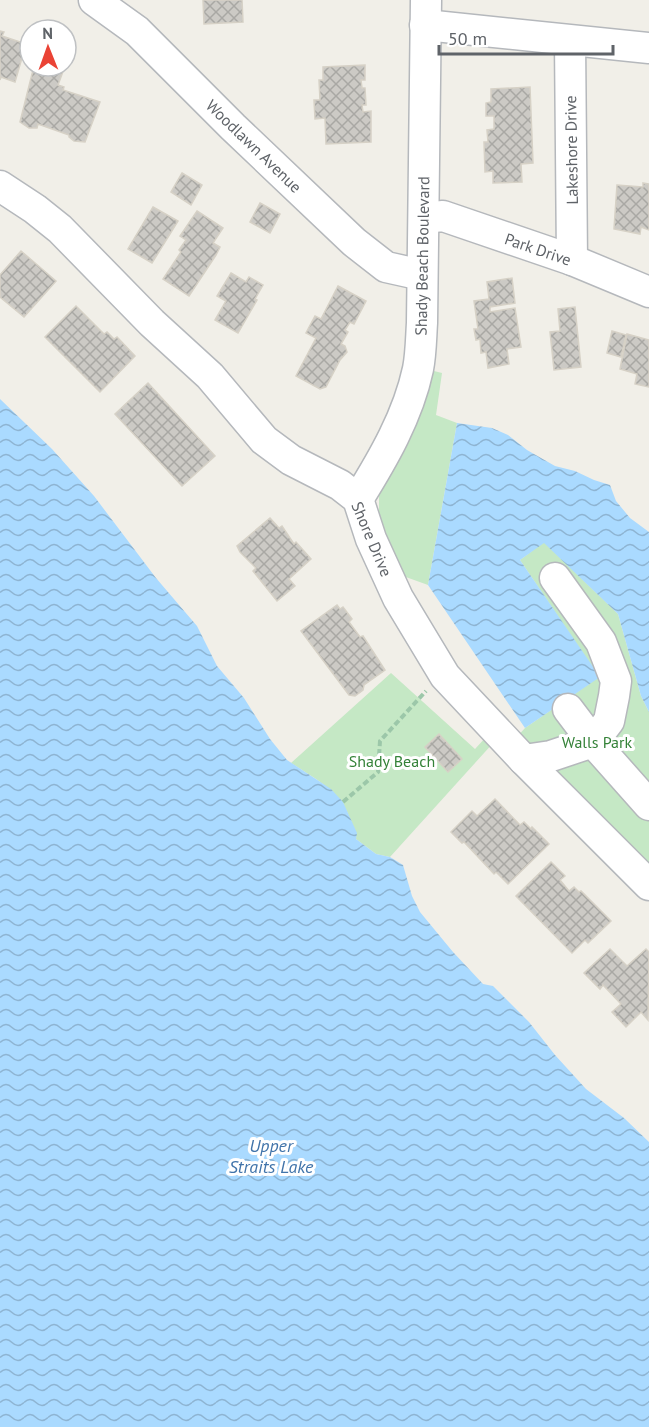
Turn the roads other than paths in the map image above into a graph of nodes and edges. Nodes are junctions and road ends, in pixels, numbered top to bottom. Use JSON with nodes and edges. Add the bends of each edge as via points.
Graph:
{"nodes":[{"id":1,"x":94,"y":0,"type":"edge"},
{"id":2,"x":138,"y":0,"type":"edge"},
{"id":3,"x":426,"y":12,"type":"edge"},
{"id":4,"x":137,"y":31,"type":"junction"},
{"id":5,"x":570,"y":41,"type":"junction"},
{"id":6,"x":649,"y":48,"type":"edge"},
{"id":7,"x":0,"y":186,"type":"edge"},
{"id":8,"x":424,"y":218,"type":"junction"},
{"id":9,"x":572,"y":260,"type":"junction"},
{"id":10,"x":422,"y":275,"type":"junction"},
{"id":11,"x":649,"y":292,"type":"edge"},
{"id":12,"x":358,"y":499,"type":"junction"},
{"id":13,"x":555,"y":578,"type":"dead end"},
{"id":14,"x":568,"y":709,"type":"dead end"},
{"id":15,"x":593,"y":741,"type":"junction"},
{"id":16,"x":524,"y":760,"type":"junction"},
{"id":17,"x":649,"y":806,"type":"edge"},
{"id":18,"x":649,"y":885,"type":"edge"}],
"edges":[{"from":1,"to":4,"type":"street","name":"Woodlawn Avenue"},
{"from":2,"to":4,"type":"street"},
{"from":3,"to":5,"type":"street"},
{"from":3,"to":8,"type":"street","name":"Shady Beach Boulevard"},
{"from":4,"to":10,"type":"street","name":"Woodlawn Avenue","via":[[354,242],[386,267]]},
{"from":5,"to":6,"type":"street"},
{"from":5,"to":9,"type":"street","name":"Lakeshore Drive"},
{"from":7,"to":12,"type":"street","name":"Shore Drive","via":[[60,229],[210,376],[264,440]]},
{"from":8,"to":9,"type":"street","name":"Park Drive","via":[[443,216]]},
{"from":8,"to":10,"type":"street","name":"Shady Beach Boulevard"},
{"from":9,"to":11,"type":"street","name":"Park Drive"},
{"from":10,"to":12,"type":"street","name":"Shady Beach Boulevard","via":[[422,323],[415,379],[382,460]]},
{"from":12,"to":16,"type":"street","name":"Shore Drive","via":[[398,598],[445,675]]},
{"from":13,"to":15,"type":"street","via":[[601,642],[616,681],[609,722]]},
{"from":14,"to":15,"type":"street"},
{"from":15,"to":16,"type":"street","via":[[551,756]]},
{"from":15,"to":17,"type":"street"},
{"from":16,"to":18,"type":"street","name":"Shore Drive"}]}
